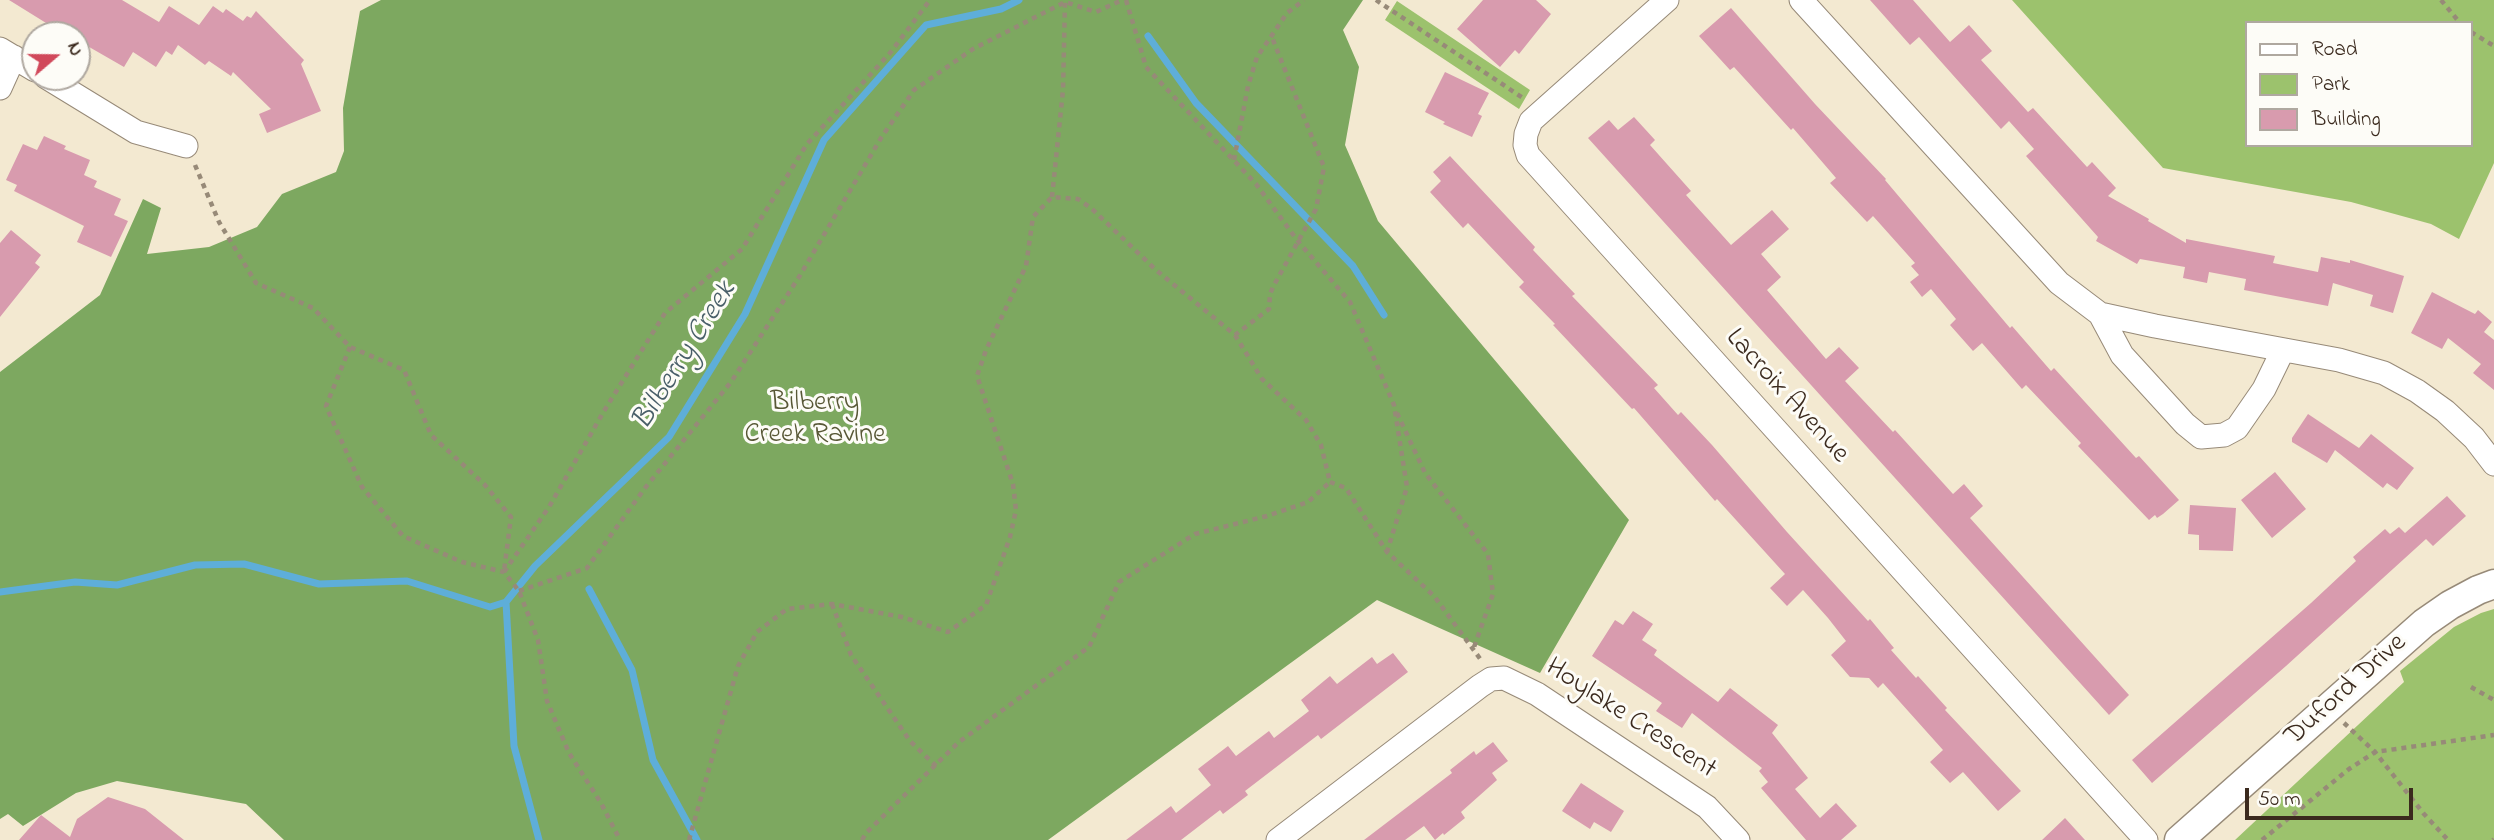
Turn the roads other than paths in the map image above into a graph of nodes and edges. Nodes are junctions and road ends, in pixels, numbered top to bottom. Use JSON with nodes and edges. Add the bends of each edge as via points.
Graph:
{"nodes":[{"id":1,"x":1667,"y":0,"type":"edge"},
{"id":2,"x":1801,"y":0,"type":"edge"},
{"id":3,"x":7,"y":53,"type":"edge"},
{"id":4,"x":0,"y":88,"type":"edge"},
{"id":5,"x":69,"y":91,"type":"edge"},
{"id":6,"x":186,"y":146,"type":"road end"},
{"id":7,"x":2100,"y":314,"type":"junction"},
{"id":8,"x":2283,"y":350,"type":"junction"},
{"id":9,"x":2494,"y":464,"type":"edge"},
{"id":10,"x":2494,"y":584,"type":"edge"},
{"id":11,"x":1278,"y":840,"type":"edge"},
{"id":12,"x":1738,"y":840,"type":"edge"},
{"id":13,"x":2146,"y":840,"type":"edge"},
{"id":14,"x":2179,"y":840,"type":"edge"}],
"edges":[{"from":1,"to":13,"type":"street","name":"Lacroix Avenue","via":[[1531,121],[1525,134],[1528,155]]},
{"from":2,"to":7,"type":"street","via":[[2059,283]]},
{"from":3,"to":4,"type":"street"},
{"from":5,"to":6,"type":"street","via":[[136,132]]},
{"from":7,"to":8,"type":"street"},
{"from":7,"to":8,"type":"street","via":[[2122,355],[2201,437],[2224,435],[2237,428],[2264,390]]},
{"from":8,"to":9,"type":"street","via":[[2384,373],[2445,411]]},
{"from":10,"to":14,"type":"street","name":"Duford Drive","via":[[2424,623]]},
{"from":11,"to":12,"type":"street","name":"Hoylake Crescent","via":[[1491,679],[1504,678],[1536,694],[1707,807]]}]}
